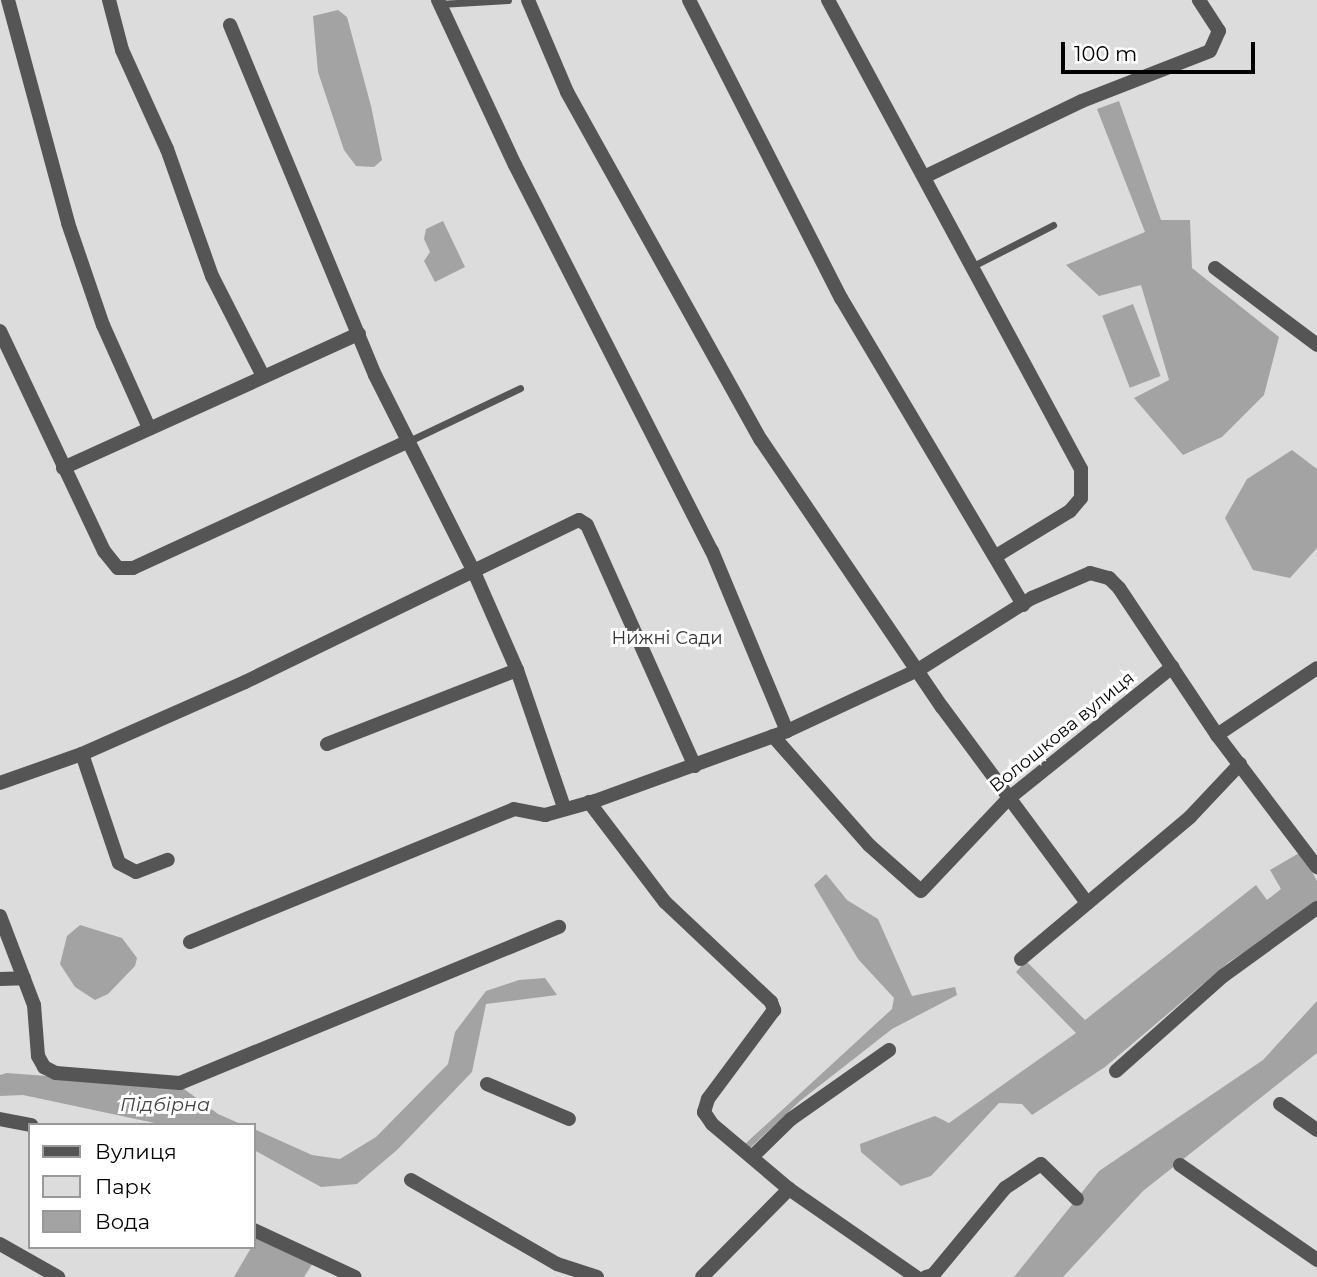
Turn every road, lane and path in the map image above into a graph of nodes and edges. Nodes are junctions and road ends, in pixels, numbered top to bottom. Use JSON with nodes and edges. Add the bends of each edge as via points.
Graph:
{"nodes":[{"id":1,"x":8,"y":0,"type":"edge"},
{"id":2,"x":109,"y":0,"type":"edge"},
{"id":3,"x":508,"y":0,"type":"edge"},
{"id":4,"x":527,"y":0,"type":"edge"},
{"id":5,"x":689,"y":0,"type":"edge"},
{"id":6,"x":828,"y":0,"type":"edge"},
{"id":7,"x":1199,"y":0,"type":"edge"},
{"id":8,"x":439,"y":2,"type":"edge"},
{"id":9,"x":230,"y":25,"type":"dead end"},
{"id":10,"x":924,"y":177,"type":"junction"},
{"id":11,"x":1054,"y":225,"type":"dead end"},
{"id":12,"x":973,"y":266,"type":"junction"},
{"id":13,"x":1214,"y":268,"type":"dead end"},
{"id":14,"x":0,"y":331,"type":"edge"},
{"id":15,"x":359,"y":334,"type":"junction"},
{"id":16,"x":1317,"y":345,"type":"edge"},
{"id":17,"x":263,"y":376,"type":"junction"},
{"id":18,"x":520,"y":388,"type":"dead end"},
{"id":19,"x":149,"y":428,"type":"junction"},
{"id":20,"x":409,"y":441,"type":"junction"},
{"id":21,"x":63,"y":468,"type":"junction"},
{"id":22,"x":996,"y":556,"type":"junction"},
{"id":23,"x":474,"y":572,"type":"junction"},
{"id":24,"x":1023,"y":605,"type":"junction"},
{"id":25,"x":1172,"y":667,"type":"junction"},
{"id":26,"x":1317,"y":668,"type":"edge"},
{"id":27,"x":517,"y":670,"type":"junction"},
{"id":28,"x":918,"y":670,"type":"junction"},
{"id":29,"x":780,"y":734,"type":"junction"},
{"id":30,"x":1217,"y":735,"type":"junction"},
{"id":31,"x":327,"y":744,"type":"dead end"},
{"id":32,"x":82,"y":754,"type":"junction"},
{"id":33,"x":1240,"y":764,"type":"junction"},
{"id":34,"x":695,"y":765,"type":"junction"},
{"id":35,"x":0,"y":783,"type":"edge"},
{"id":36,"x":1008,"y":799,"type":"junction"},
{"id":37,"x":589,"y":802,"type":"junction"},
{"id":38,"x":564,"y":807,"type":"junction"},
{"id":39,"x":168,"y":860,"type":"dead end"},
{"id":40,"x":1317,"y":867,"type":"edge"},
{"id":41,"x":1087,"y":903,"type":"junction"},
{"id":42,"x":1317,"y":908,"type":"edge"},
{"id":43,"x":0,"y":916,"type":"edge"},
{"id":44,"x":559,"y":927,"type":"dead end"},
{"id":45,"x":190,"y":942,"type":"dead end"},
{"id":46,"x":1021,"y":959,"type":"dead end"},
{"id":47,"x":24,"y":978,"type":"junction"},
{"id":48,"x":0,"y":979,"type":"edge"},
{"id":49,"x":888,"y":1050,"type":"dead end"},
{"id":50,"x":1116,"y":1071,"type":"dead end"},
{"id":51,"x":487,"y":1084,"type":"dead end"},
{"id":52,"x":1280,"y":1104,"type":"dead end"},
{"id":53,"x":0,"y":1119,"type":"edge"},
{"id":54,"x":569,"y":1119,"type":"dead end"},
{"id":55,"x":28,"y":1124,"type":"edge"},
{"id":56,"x":1317,"y":1130,"type":"edge"},
{"id":57,"x":752,"y":1157,"type":"junction"},
{"id":58,"x":1180,"y":1166,"type":"dead end"},
{"id":59,"x":411,"y":1180,"type":"dead end"},
{"id":60,"x":789,"y":1189,"type":"junction"},
{"id":61,"x":1077,"y":1199,"type":"dead end"},
{"id":62,"x":256,"y":1231,"type":"edge"},
{"id":63,"x":0,"y":1244,"type":"edge"},
{"id":64,"x":1317,"y":1260,"type":"edge"},
{"id":65,"x":707,"y":1275,"type":"edge"},
{"id":66,"x":58,"y":1277,"type":"edge"},
{"id":67,"x":355,"y":1277,"type":"edge"},
{"id":68,"x":597,"y":1277,"type":"edge"},
{"id":69,"x":916,"y":1277,"type":"edge"},
{"id":70,"x":926,"y":1277,"type":"edge"}],
"edges":[{"from":1,"to":19,"type":"street","via":[[68,223],[103,325]]},
{"from":2,"to":17,"type":"street","via":[[122,50],[167,149],[212,276]]},
{"from":3,"to":8,"type":"lane"},
{"from":4,"to":28,"type":"street","via":[[567,92],[761,440]]},
{"from":5,"to":22,"type":"street","via":[[841,298]]},
{"from":6,"to":10,"type":"street"},
{"from":7,"to":10,"type":"street","via":[[1219,31],[1210,51],[1057,112]]},
{"from":8,"to":29,"type":"street","via":[[712,551]]},
{"from":9,"to":15,"type":"street"},
{"from":10,"to":12,"type":"street"},
{"from":11,"to":12,"type":"lane"},
{"from":12,"to":22,"type":"street","via":[[1084,481],[1081,498],[1070,511]]},
{"from":13,"to":16,"type":"street"},
{"from":14,"to":21,"type":"street"},
{"from":15,"to":17,"type":"street"},
{"from":15,"to":20,"type":"street"},
{"from":17,"to":19,"type":"street"},
{"from":18,"to":20,"type":"lane"},
{"from":19,"to":21,"type":"street"},
{"from":20,"to":21,"type":"street","via":[[124,569],[114,565],[104,551]]},
{"from":20,"to":23,"type":"street"},
{"from":22,"to":24,"type":"street"},
{"from":23,"to":27,"type":"street"},
{"from":23,"to":32,"type":"street"},
{"from":23,"to":34,"type":"street","via":[[566,523],[579,520],[587,525]]},
{"from":24,"to":25,"type":"street","via":[[1075,576],[1090,573],[1110,578]]},
{"from":24,"to":28,"type":"street"},
{"from":25,"to":30,"type":"street"},
{"from":25,"to":36,"type":"street","name":"Волошкова вулиця"},
{"from":26,"to":30,"type":"street"},
{"from":27,"to":31,"type":"street"},
{"from":27,"to":38,"type":"street"},
{"from":28,"to":29,"type":"street"},
{"from":28,"to":36,"type":"street"},
{"from":29,"to":34,"type":"street"},
{"from":29,"to":36,"type":"street","name":"Волошкова вулиця","via":[[869,845],[921,891]]},
{"from":30,"to":33,"type":"street"},
{"from":32,"to":35,"type":"street"},
{"from":32,"to":39,"type":"street","via":[[119,863],[136,872]]},
{"from":33,"to":40,"type":"street"},
{"from":33,"to":41,"type":"street","via":[[1189,817]]},
{"from":34,"to":37,"type":"street"},
{"from":36,"to":41,"type":"street"},
{"from":37,"to":38,"type":"street"},
{"from":37,"to":57,"type":"street","via":[[665,902],[771,1002],[772,1019],[708,1099],[704,1112]]},
{"from":38,"to":45,"type":"street","via":[[545,815],[514,808]]},
{"from":41,"to":46,"type":"street"},
{"from":42,"to":50,"type":"street","via":[[1223,976]]},
{"from":43,"to":47,"type":"street"},
{"from":44,"to":47,"type":"street","via":[[180,1083],[56,1073],[44,1067],[38,1056],[34,1005]]},
{"from":47,"to":48,"type":"street"},
{"from":49,"to":57,"type":"street","via":[[791,1119]]},
{"from":51,"to":54,"type":"street"},
{"from":52,"to":56,"type":"street"},
{"from":53,"to":55,"type":"street"},
{"from":57,"to":60,"type":"street"},
{"from":58,"to":64,"type":"street"},
{"from":59,"to":68,"type":"street","via":[[557,1264]]},
{"from":60,"to":65,"type":"street"},
{"from":60,"to":69,"type":"street"},
{"from":61,"to":70,"type":"street","via":[[1041,1164],[1005,1188],[933,1275]]},
{"from":62,"to":67,"type":"street"},
{"from":63,"to":66,"type":"street"}]}
